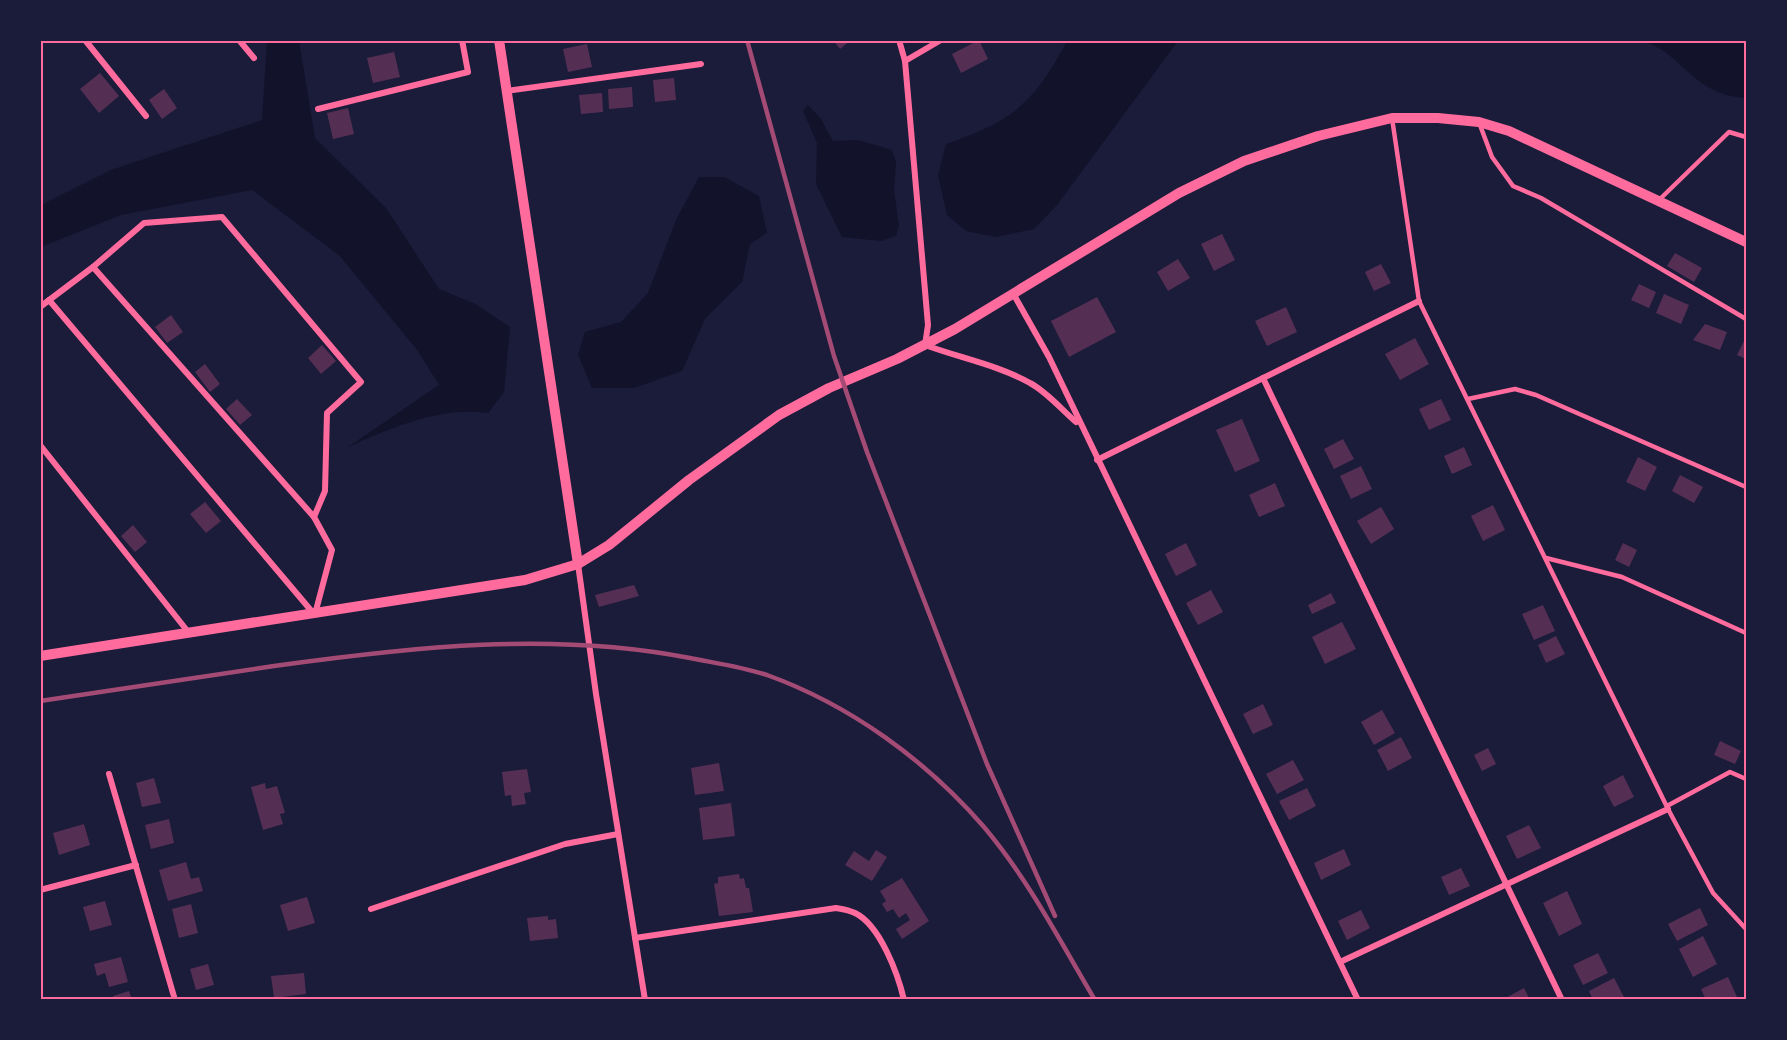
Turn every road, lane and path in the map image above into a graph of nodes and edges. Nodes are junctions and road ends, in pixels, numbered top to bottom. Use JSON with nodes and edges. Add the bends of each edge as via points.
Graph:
{"nodes":[{"id":1,"x":85,"y":40,"type":"edge"},
{"id":2,"x":239,"y":40,"type":"edge"},
{"id":3,"x":462,"y":40,"type":"edge"},
{"id":4,"x":499,"y":40,"type":"edge"},
{"id":5,"x":899,"y":40,"type":"edge"},
{"id":6,"x":941,"y":40,"type":"edge"},
{"id":7,"x":254,"y":58,"type":"dead end"},
{"id":8,"x":906,"y":61,"type":"junction"},
{"id":9,"x":700,"y":64,"type":"dead end"},
{"id":10,"x":506,"y":91,"type":"junction"},
{"id":11,"x":318,"y":109,"type":"dead end"},
{"id":12,"x":146,"y":116,"type":"dead end"},
{"id":13,"x":1392,"y":118,"type":"junction"},
{"id":14,"x":1479,"y":122,"type":"junction"},
{"id":15,"x":1746,"y":136,"type":"edge"},
{"id":16,"x":1659,"y":201,"type":"junction"},
{"id":17,"x":1746,"y":242,"type":"edge"},
{"id":18,"x":93,"y":267,"type":"junction"},
{"id":19,"x":1014,"y":295,"type":"junction"},
{"id":20,"x":49,"y":300,"type":"junction"},
{"id":21,"x":1419,"y":302,"type":"junction"},
{"id":22,"x":40,"y":307,"type":"edge"},
{"id":23,"x":1746,"y":319,"type":"edge"},
{"id":24,"x":925,"y":345,"type":"junction"},
{"id":25,"x":1263,"y":378,"type":"junction"},
{"id":26,"x":1468,"y":399,"type":"junction"},
{"id":27,"x":1079,"y":425,"type":"junction"},
{"id":28,"x":40,"y":445,"type":"edge"},
{"id":29,"x":1097,"y":460,"type":"junction"},
{"id":30,"x":1746,"y":486,"type":"edge"},
{"id":31,"x":314,"y":517,"type":"junction"},
{"id":32,"x":1545,"y":558,"type":"junction"},
{"id":33,"x":578,"y":564,"type":"junction"},
{"id":34,"x":315,"y":615,"type":"junction"},
{"id":35,"x":1746,"y":633,"type":"edge"},
{"id":36,"x":189,"y":634,"type":"junction"},
{"id":37,"x":40,"y":656,"type":"edge"},
{"id":38,"x":109,"y":774,"type":"dead end"},
{"id":39,"x":1746,"y":779,"type":"edge"},
{"id":40,"x":1667,"y":808,"type":"junction"},
{"id":41,"x":618,"y":834,"type":"junction"},
{"id":42,"x":136,"y":865,"type":"junction"},
{"id":43,"x":1507,"y":885,"type":"junction"},
{"id":44,"x":40,"y":890,"type":"edge"},
{"id":45,"x":371,"y":909,"type":"dead end"},
{"id":46,"x":1746,"y":929,"type":"edge"},
{"id":47,"x":634,"y":938,"type":"junction"},
{"id":48,"x":1340,"y":962,"type":"junction"},
{"id":49,"x":175,"y":999,"type":"edge"},
{"id":50,"x":645,"y":999,"type":"edge"},
{"id":51,"x":904,"y":999,"type":"edge"},
{"id":52,"x":1358,"y":999,"type":"edge"},
{"id":53,"x":1562,"y":999,"type":"edge"}],
"edges":[{"from":1,"to":12,"type":"street"},
{"from":2,"to":7,"type":"street"},
{"from":3,"to":11,"type":"street","via":[[468,72]]},
{"from":4,"to":10,"type":"street"},
{"from":5,"to":8,"type":"street"},
{"from":6,"to":8,"type":"street"},
{"from":8,"to":24,"type":"street","via":[[928,325]]},
{"from":9,"to":10,"type":"street"},
{"from":10,"to":33,"type":"street"},
{"from":13,"to":14,"type":"street"},
{"from":13,"to":19,"type":"street","via":[[1338,130],[1244,161],[1179,193]]},
{"from":13,"to":21,"type":"lane"},
{"from":14,"to":16,"type":"street","via":[[1509,131]]},
{"from":14,"to":23,"type":"lane","via":[[1492,157],[1513,186],[1541,198]]},
{"from":15,"to":16,"type":"lane","via":[[1729,132]]},
{"from":16,"to":17,"type":"street"},
{"from":18,"to":20,"type":"street"},
{"from":18,"to":31,"type":"street"},
{"from":18,"to":31,"type":"street","via":[[144,223],[222,217],[360,382],[327,413],[325,491]]},
{"from":19,"to":24,"type":"street"},
{"from":19,"to":27,"type":"street"},
{"from":20,"to":22,"type":"street"},
{"from":20,"to":34,"type":"street"},
{"from":21,"to":25,"type":"street"},
{"from":21,"to":26,"type":"lane"},
{"from":24,"to":27,"type":"street","via":[[998,368],[1032,384]]},
{"from":24,"to":33,"type":"street","via":[[779,415]]},
{"from":25,"to":29,"type":"street"},
{"from":25,"to":43,"type":"street"},
{"from":26,"to":30,"type":"lane","via":[[1515,389],[1536,395]]},
{"from":26,"to":32,"type":"lane"},
{"from":27,"to":29,"type":"street"},
{"from":28,"to":36,"type":"street"},
{"from":29,"to":48,"type":"street"},
{"from":31,"to":34,"type":"street","via":[[332,549]]},
{"from":32,"to":35,"type":"lane","via":[[1622,577]]},
{"from":32,"to":40,"type":"lane"},
{"from":33,"to":34,"type":"street","via":[[525,580]]},
{"from":33,"to":41,"type":"street"},
{"from":34,"to":36,"type":"street"},
{"from":36,"to":37,"type":"street"},
{"from":38,"to":42,"type":"street"},
{"from":39,"to":40,"type":"lane","via":[[1730,772]]},
{"from":40,"to":43,"type":"street"},
{"from":40,"to":46,"type":"lane","via":[[1713,893]]},
{"from":41,"to":45,"type":"street","via":[[565,844]]},
{"from":41,"to":47,"type":"street"},
{"from":42,"to":44,"type":"street"},
{"from":42,"to":49,"type":"street"},
{"from":43,"to":48,"type":"street"},
{"from":43,"to":53,"type":"street"},
{"from":47,"to":50,"type":"street"},
{"from":47,"to":51,"type":"street","via":[[836,908],[856,914],[885,948]]},
{"from":48,"to":52,"type":"street"}]}
